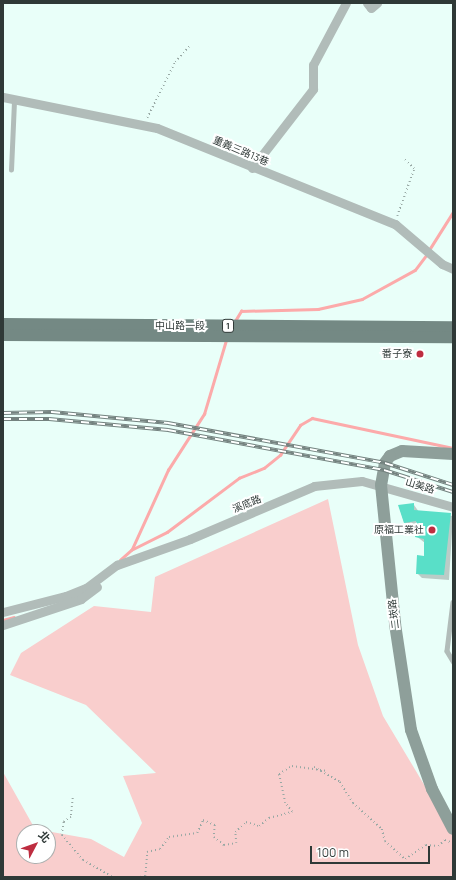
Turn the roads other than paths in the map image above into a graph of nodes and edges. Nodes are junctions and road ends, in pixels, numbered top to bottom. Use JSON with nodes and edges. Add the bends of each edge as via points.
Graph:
{"nodes":[{"id":1,"x":346,"y":3,"type":"edge"},
{"id":2,"x":367,"y":3,"type":"edge"},
{"id":3,"x":377,"y":3,"type":"edge"},
{"id":4,"x":3,"y":98,"type":"edge"},
{"id":5,"x":14,"y":101,"type":"junction"},
{"id":6,"x":252,"y":168,"type":"junction"},
{"id":7,"x":11,"y":170,"type":"dead end"},
{"id":8,"x":453,"y":269,"type":"edge"},
{"id":9,"x":3,"y":324,"type":"edge"},
{"id":10,"x":453,"y":327,"type":"edge"},
{"id":11,"x":3,"y":335,"type":"edge"},
{"id":12,"x":453,"y":337,"type":"edge"},
{"id":13,"x":453,"y":454,"type":"edge"},
{"id":14,"x":381,"y":485,"type":"junction"},
{"id":15,"x":453,"y":507,"type":"edge"},
{"id":16,"x":120,"y":564,"type":"junction"},
{"id":17,"x":453,"y":599,"type":"edge"},
{"id":18,"x":453,"y":602,"type":"edge"},
{"id":19,"x":3,"y":612,"type":"edge"},
{"id":20,"x":3,"y":625,"type":"edge"},
{"id":21,"x":453,"y":661,"type":"edge"},
{"id":22,"x":453,"y":829,"type":"edge"}],
"edges":[{"from":1,"to":6,"type":"street","via":[[313,65],[313,89]]},
{"from":2,"to":3,"type":"street","via":[[371,8]]},
{"from":4,"to":5,"type":"street","name":"重義三路13巷"},
{"from":5,"to":6,"type":"street","name":"重義三路13巷","via":[[144,126]]},
{"from":5,"to":7,"type":"lane"},
{"from":6,"to":8,"type":"street","name":"重義三路13巷","via":[[395,224],[442,264]]},
{"from":9,"to":10,"type":"main road","name":"中山路一段","number":"1"},
{"from":11,"to":12,"type":"main road","name":"中山路一段","number":"1"},
{"from":13,"to":14,"type":"street","name":"二崁路","via":[[402,450],[390,456],[385,463]]},
{"from":14,"to":15,"type":"street","name":"山美路"},
{"from":14,"to":16,"type":"street","name":"溪底路","via":[[362,481],[314,486]]},
{"from":14,"to":22,"type":"street","name":"二崁路","via":[[394,624],[410,730],[432,789]]},
{"from":16,"to":19,"type":"street","name":"溪底路","via":[[86,588]]},
{"from":16,"to":20,"type":"street","name":"溪底路","via":[[81,599]]},
{"from":17,"to":18,"type":"lane"},
{"from":18,"to":21,"type":"lane","via":[[447,651]]}]}
